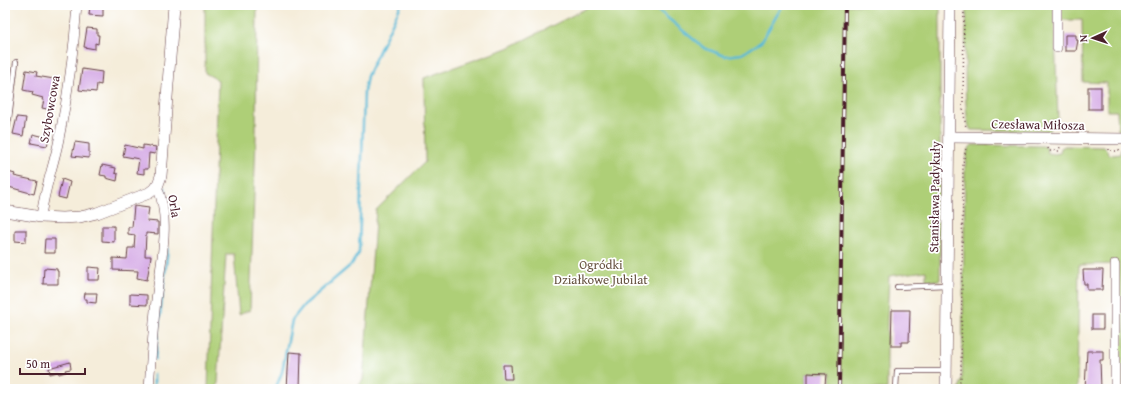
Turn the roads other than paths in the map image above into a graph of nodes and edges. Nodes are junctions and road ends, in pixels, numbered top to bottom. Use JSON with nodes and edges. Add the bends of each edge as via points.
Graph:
{"nodes":[{"id":1,"x":77,"y":5,"type":"edge"},
{"id":2,"x":174,"y":5,"type":"edge"},
{"id":3,"x":950,"y":5,"type":"edge"},
{"id":4,"x":1057,"y":5,"type":"edge"},
{"id":5,"x":1057,"y":48,"type":"dead end"},
{"id":6,"x":16,"y":62,"type":"dead end"},
{"id":7,"x":949,"y":137,"type":"junction"},
{"id":8,"x":5,"y":138,"type":"edge"},
{"id":9,"x":1126,"y":139,"type":"edge"},
{"id":10,"x":157,"y":187,"type":"junction"},
{"id":11,"x":5,"y":211,"type":"edge"},
{"id":12,"x":41,"y":217,"type":"junction"},
{"id":13,"x":1115,"y":264,"type":"dead end"},
{"id":14,"x":947,"y":285,"type":"junction"},
{"id":15,"x":897,"y":286,"type":"dead end"},
{"id":16,"x":946,"y":371,"type":"junction"},
{"id":17,"x":149,"y":389,"type":"edge"},
{"id":18,"x":896,"y":389,"type":"edge"},
{"id":19,"x":946,"y":389,"type":"edge"},
{"id":20,"x":1115,"y":389,"type":"edge"}],
"edges":[{"from":1,"to":12,"type":"street","name":"Szybowcowa","via":[[59,140],[42,203]]},
{"from":2,"to":10,"type":"street","name":"Orla","via":[[161,176]]},
{"from":3,"to":7,"type":"street","name":"Stanisława Padykuły"},
{"from":4,"to":5,"type":"street"},
{"from":6,"to":8,"type":"lane","via":[[10,119]]},
{"from":7,"to":9,"type":"street","name":"Czesława Miłosza"},
{"from":7,"to":14,"type":"street","name":"Stanisława Padykuły"},
{"from":10,"to":12,"type":"street","via":[[149,193],[97,213],[80,217]]},
{"from":10,"to":17,"type":"street","name":"Orla","via":[[164,223],[162,268]]},
{"from":11,"to":12,"type":"street"},
{"from":13,"to":20,"type":"street"},
{"from":14,"to":15,"type":"lane"},
{"from":14,"to":16,"type":"street","name":"Stanisława Padykuły"},
{"from":16,"to":18,"type":"lane","via":[[897,371]]},
{"from":16,"to":19,"type":"street","name":"Stanisława Padykuły"}]}
